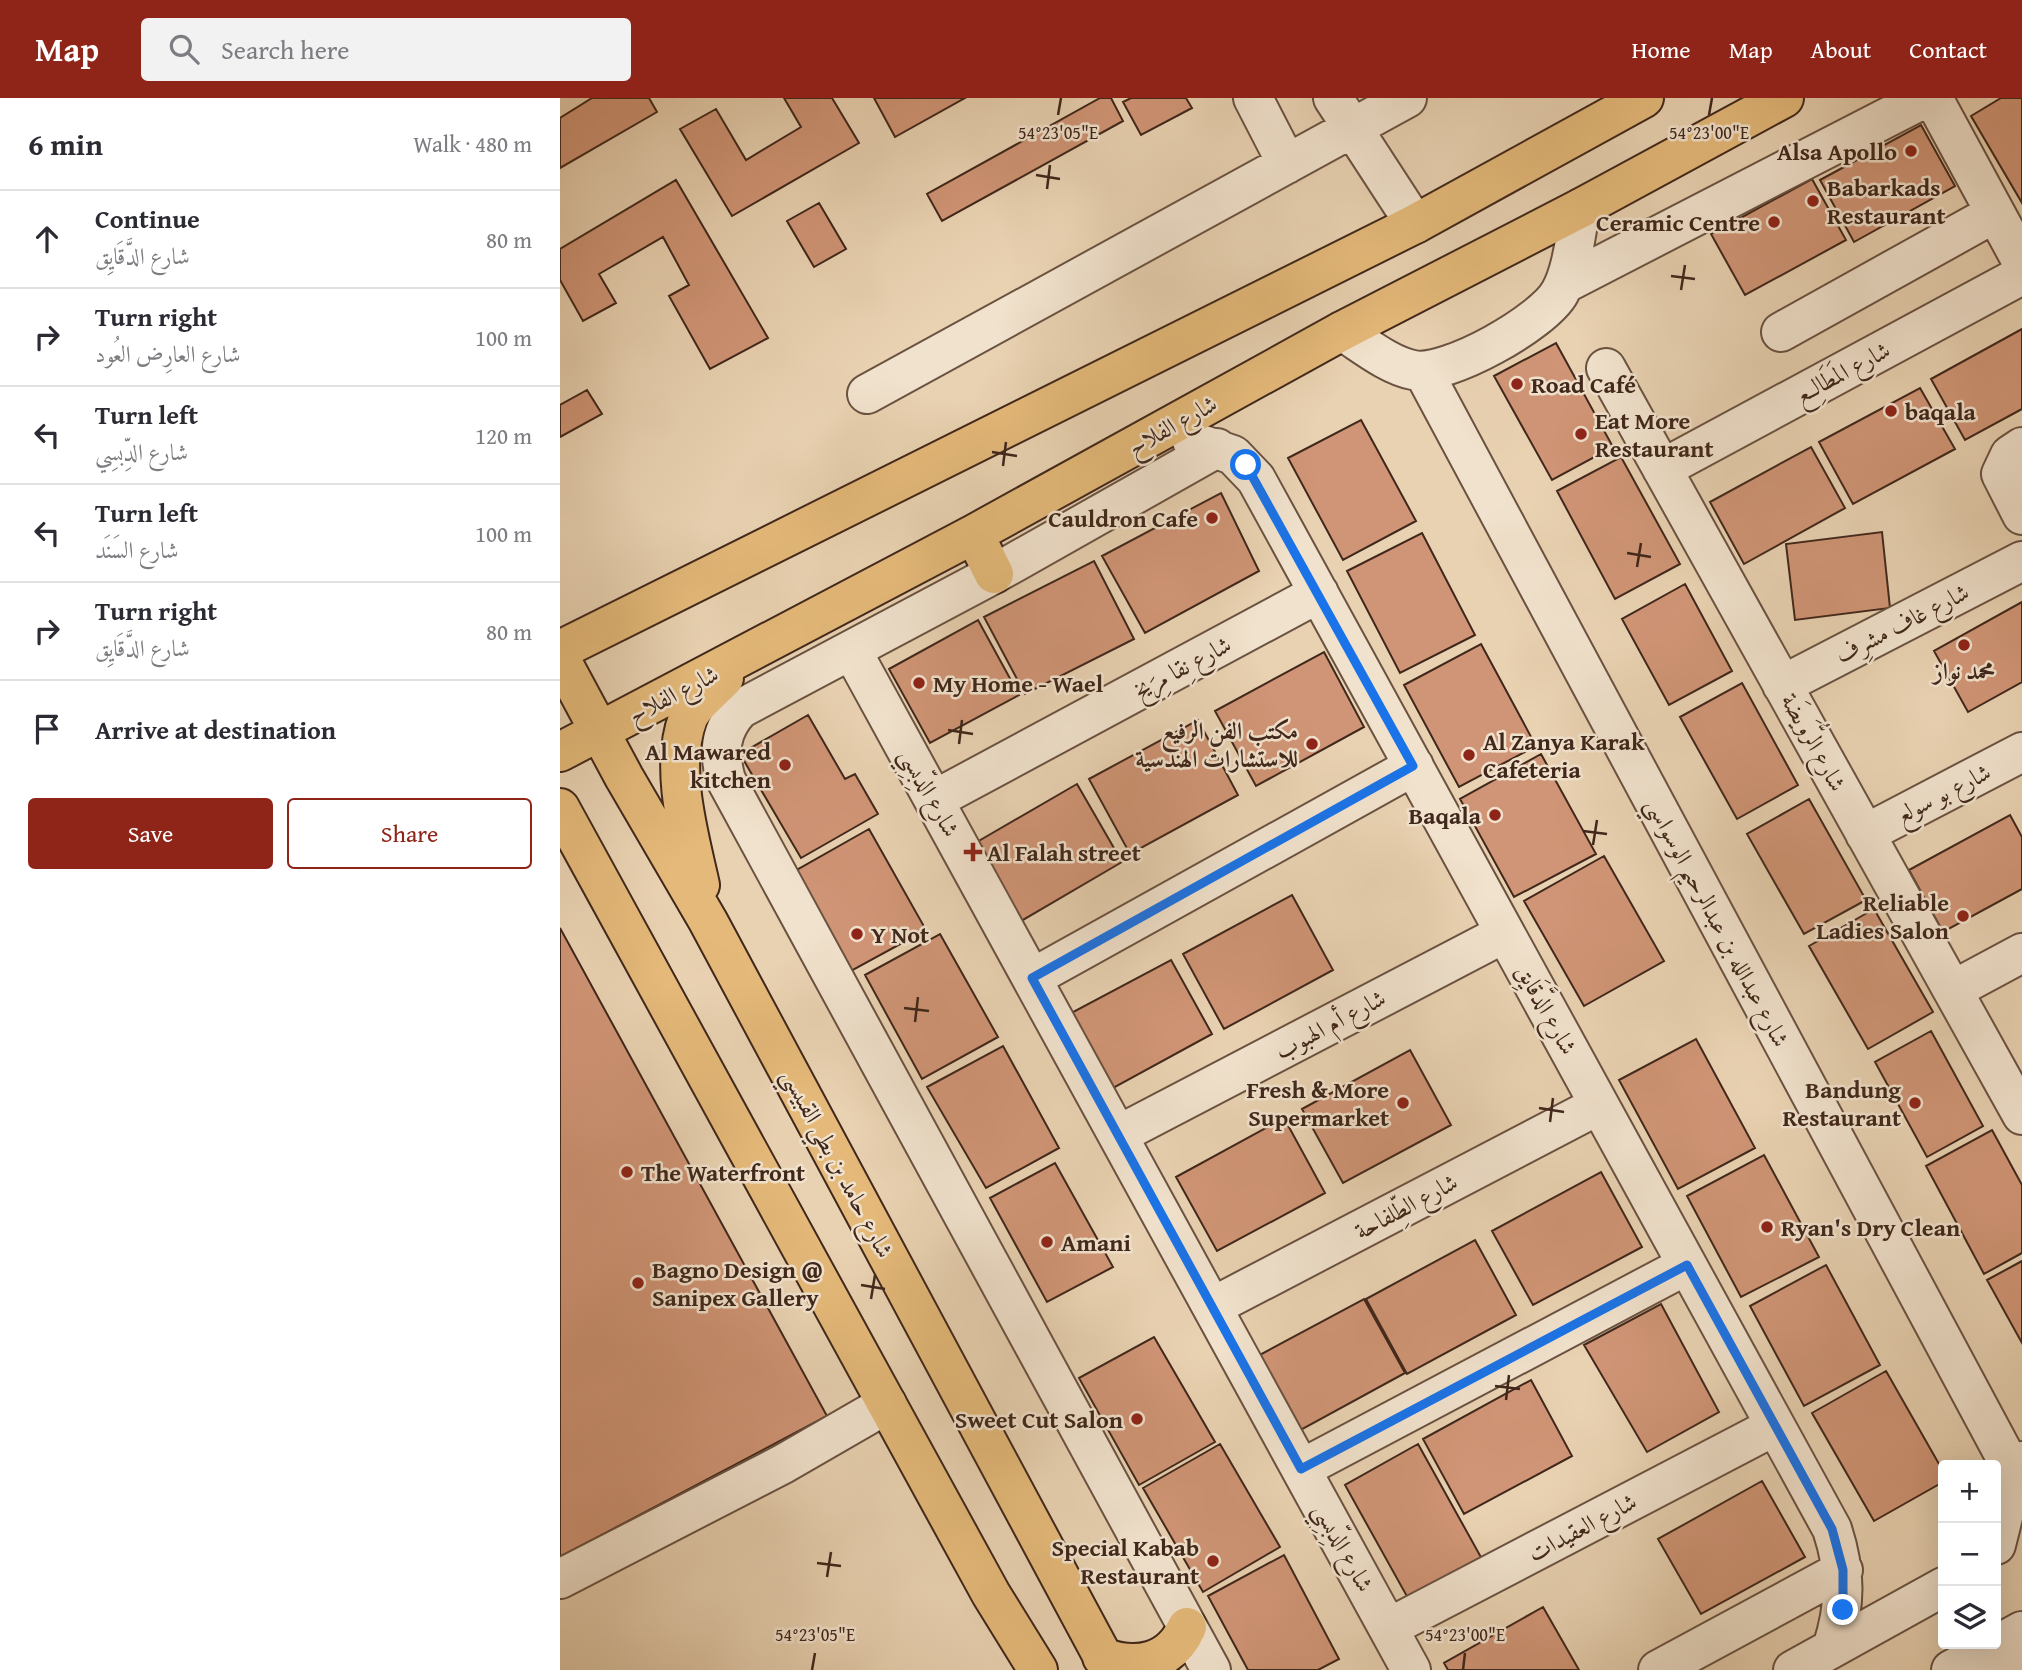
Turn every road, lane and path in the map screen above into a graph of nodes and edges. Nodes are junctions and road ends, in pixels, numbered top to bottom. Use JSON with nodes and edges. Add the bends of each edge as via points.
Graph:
{"nodes":[{"id":1,"x":1252,"y":98,"type":"edge"},
{"id":2,"x":1407,"y":98,"type":"edge"},
{"id":3,"x":1644,"y":98,"type":"edge"},
{"id":4,"x":1784,"y":98,"type":"edge"},
{"id":5,"x":1925,"y":98,"type":"edge"},
{"id":6,"x":1933,"y":98,"type":"edge"},
{"id":7,"x":1342,"y":113,"type":"edge"},
{"id":8,"x":1287,"y":163,"type":"junction"},
{"id":9,"x":1580,"y":208,"type":"junction"},
{"id":10,"x":1996,"y":213,"type":"junction"},
{"id":11,"x":1415,"y":224,"type":"junction"},
{"id":12,"x":2022,"y":262,"type":"edge"},
{"id":13,"x":2022,"y":275,"type":"edge"},
{"id":14,"x":1564,"y":284,"type":"junction"},
{"id":15,"x":1342,"y":331,"type":"junction"},
{"id":16,"x":1781,"y":332,"type":"dead end"},
{"id":17,"x":1606,"y":368,"type":"dead end"},
{"id":18,"x":1423,"y":372,"type":"junction"},
{"id":19,"x":867,"y":394,"type":"dead end"},
{"id":20,"x":1160,"y":431,"type":"junction"},
{"id":21,"x":2022,"y":447,"type":"edge"},
{"id":22,"x":1217,"y":448,"type":"junction"},
{"id":23,"x":1662,"y":469,"type":"junction"},
{"id":24,"x":2022,"y":515,"type":"edge"},
{"id":25,"x":974,"y":534,"type":"junction"},
{"id":26,"x":2022,"y":561,"type":"edge"},
{"id":27,"x":994,"y":574,"type":"junction"},
{"id":28,"x":1319,"y":593,"type":"junction"},
{"id":29,"x":560,"y":650,"type":"edge"},
{"id":30,"x":852,"y":651,"type":"junction"},
{"id":31,"x":744,"y":657,"type":"junction"},
{"id":32,"x":560,"y":658,"type":"edge"},
{"id":33,"x":1782,"y":685,"type":"junction"},
{"id":34,"x":599,"y":732,"type":"junction"},
{"id":35,"x":560,"y":752,"type":"edge"},
{"id":36,"x":2022,"y":752,"type":"edge"},
{"id":37,"x":1413,"y":766,"type":"junction"},
{"id":38,"x":934,"y":800,"type":"junction"},
{"id":39,"x":560,"y":808,"type":"edge"},
{"id":40,"x":1865,"y":834,"type":"junction"},
{"id":41,"x":577,"y":865,"type":"edge"},
{"id":42,"x":708,"y":921,"type":"junction"},
{"id":43,"x":1505,"y":933,"type":"junction"},
{"id":44,"x":2022,"y":953,"type":"edge"},
{"id":45,"x":1032,"y":978,"type":"junction"},
{"id":46,"x":1952,"y":990,"type":"junction"},
{"id":47,"x":1599,"y":1105,"type":"junction"},
{"id":48,"x":2022,"y":1115,"type":"edge"},
{"id":49,"x":1118,"y":1135,"type":"junction"},
{"id":50,"x":1687,"y":1265,"type":"junction"},
{"id":51,"x":1212,"y":1307,"type":"junction"},
{"id":52,"x":887,"y":1404,"type":"junction"},
{"id":53,"x":1775,"y":1426,"type":"junction"},
{"id":54,"x":2018,"y":1467,"type":"edge"},
{"id":55,"x":1301,"y":1469,"type":"junction"},
{"id":56,"x":2001,"y":1527,"type":"edge"},
{"id":57,"x":2022,"y":1544,"type":"edge"},
{"id":58,"x":2001,"y":1555,"type":"edge"},
{"id":59,"x":1843,"y":1570,"type":"junction"},
{"id":60,"x":560,"y":1579,"type":"edge"},
{"id":61,"x":1938,"y":1590,"type":"edge"},
{"id":62,"x":991,"y":1594,"type":"junction"},
{"id":63,"x":1187,"y":1626,"type":"junction"},
{"id":64,"x":1388,"y":1628,"type":"junction"},
{"id":65,"x":2022,"y":1631,"type":"edge"},
{"id":66,"x":1832,"y":1648,"type":"junction"},
{"id":67,"x":1965,"y":1662,"type":"edge"},
{"id":68,"x":1106,"y":1663,"type":"edge"},
{"id":69,"x":1028,"y":1670,"type":"edge"},
{"id":70,"x":1038,"y":1670,"type":"edge"},
{"id":71,"x":1211,"y":1670,"type":"edge"},
{"id":72,"x":1411,"y":1670,"type":"edge"},
{"id":73,"x":1658,"y":1670,"type":"edge"},
{"id":74,"x":1793,"y":1670,"type":"edge"},
{"id":75,"x":2018,"y":1670,"type":"edge"}],
"edges":[{"from":1,"to":8,"type":"street"},
{"from":2,"to":7,"type":"street"},
{"from":3,"to":11,"type":"main road"},
{"from":4,"to":9,"type":"main road","name":"شارع الفلاح"},
{"from":5,"to":14,"type":"street"},
{"from":6,"to":10,"type":"street"},
{"from":7,"to":8,"type":"street"},
{"from":7,"to":11,"type":"street"},
{"from":8,"to":19,"type":"street"},
{"from":9,"to":14,"type":"street"},
{"from":9,"to":15,"type":"main road","name":"شارع الفلاح"},
{"from":10,"to":12,"type":"street"},
{"from":10,"to":16,"type":"street"},
{"from":11,"to":29,"type":"main road"},
{"from":13,"to":23,"type":"street","name":"شارع المَطَالِع"},
{"from":14,"to":18,"type":"street","via":[[1536,319],[1458,362]]},
{"from":15,"to":18,"type":"street","via":[[1395,363]]},
{"from":15,"to":20,"type":"main road","name":"شارع الفلاح"},
{"from":17,"to":23,"type":"street","name":"شارع الرُّوَيضَة"},
{"from":18,"to":54,"type":"street","name":"شارع عبدالله بن عبدالرحيم الوسواسي"},
{"from":20,"to":22,"type":"street","name":"شارع الدَّقَايِق"},
{"from":20,"to":25,"type":"main road","name":"شارع الفلاح"},
{"from":21,"to":24,"type":"street","via":[[2010,455],[2001,474]]},
{"from":22,"to":27,"type":"street"},
{"from":22,"to":28,"type":"street","name":"شارع الدَّقَايِق","via":[[1239,460],[1256,479]]},
{"from":23,"to":33,"type":"street","name":"شارع الرُّوَيضَة"},
{"from":25,"to":27,"type":"main road"},
{"from":25,"to":31,"type":"main road","name":"شارع الفلاح"},
{"from":26,"to":33,"type":"street","name":"شارع غاف مشرِف"},
{"from":27,"to":30,"type":"street"},
{"from":28,"to":37,"type":"street","name":"شارع الدَّقَايِق"},
{"from":28,"to":38,"type":"street","name":"شارع نِقا مِرَيخ"},
{"from":30,"to":38,"type":"street","name":"شارع الدِّبسِي"},
{"from":30,"to":63,"type":"street","via":[[740,709],[727,724],[722,743],[726,780]]},
{"from":31,"to":34,"type":"main road","name":"شارع الفلاح"},
{"from":31,"to":42,"type":"main road","via":[[689,716],[684,736],[682,798]]},
{"from":32,"to":34,"type":"main road","name":"شارع حامد بن بطي القبيسي"},
{"from":33,"to":40,"type":"street","name":"شارع الرُّوَيضَة"},
{"from":34,"to":35,"type":"main road","name":"شارع الفلاح"},
{"from":34,"to":42,"type":"main road","name":"شارع حامد بن بطي القبيسي"},
{"from":36,"to":40,"type":"street","name":"شارع بو سولع"},
{"from":37,"to":43,"type":"street","name":"شارع الدَّقَايِق"},
{"from":37,"to":45,"type":"street"},
{"from":38,"to":45,"type":"street","name":"شارع الدِّبسِي"},
{"from":39,"to":41,"type":"main road"},
{"from":40,"to":46,"type":"street","name":"شارع الرُّوَيضَة"},
{"from":41,"to":52,"type":"main road"},
{"from":42,"to":68,"type":"main road","name":"شارع حامد بن بطي القبيسي"},
{"from":43,"to":47,"type":"street","name":"شارع الدَّقَايِق"},
{"from":43,"to":49,"type":"street","name":"شارع أم الهبوب"},
{"from":44,"to":46,"type":"street"},
{"from":45,"to":49,"type":"street","name":"شارع الدِّبسِي"},
{"from":46,"to":48,"type":"street","name":"شارع الرُّوَيضَة"},
{"from":47,"to":50,"type":"street","name":"شارع الدَّقَايِق"},
{"from":47,"to":51,"type":"street","name":"شارع الطِّلفاحة"},
{"from":49,"to":51,"type":"street","name":"شارع الدِّبسِي"},
{"from":50,"to":53,"type":"street","name":"شارع الدَّقَايِق"},
{"from":50,"to":55,"type":"street"},
{"from":51,"to":55,"type":"street","name":"شارع الدِّبسِي"},
{"from":52,"to":60,"type":"street","via":[[783,1464]]},
{"from":52,"to":62,"type":"main road"},
{"from":53,"to":59,"type":"street","name":"شارع الدَّقَايِق","via":[[1832,1529]]},
{"from":53,"to":64,"type":"street","name":"شارع العقيدات"},
{"from":54,"to":56,"type":"street"},
{"from":55,"to":64,"type":"street","name":"شارع الدِّبسِي"},
{"from":57,"to":58,"type":"street"},
{"from":59,"to":66,"type":"street","name":"شارع الدَّقَايِق","via":[[1843,1610]]},
{"from":59,"to":73,"type":"street"},
{"from":61,"to":66,"type":"street"},
{"from":62,"to":69,"type":"main road"},
{"from":62,"to":70,"type":"main road"},
{"from":63,"to":68,"type":"main road","via":[[1171,1652],[1152,1662],[1130,1666]]},
{"from":63,"to":71,"type":"street"},
{"from":64,"to":72,"type":"street","name":"شارع الدِّبسِي"},
{"from":65,"to":67,"type":"street"},
{"from":66,"to":74,"type":"street"},
{"from":67,"to":75,"type":"street"}]}
